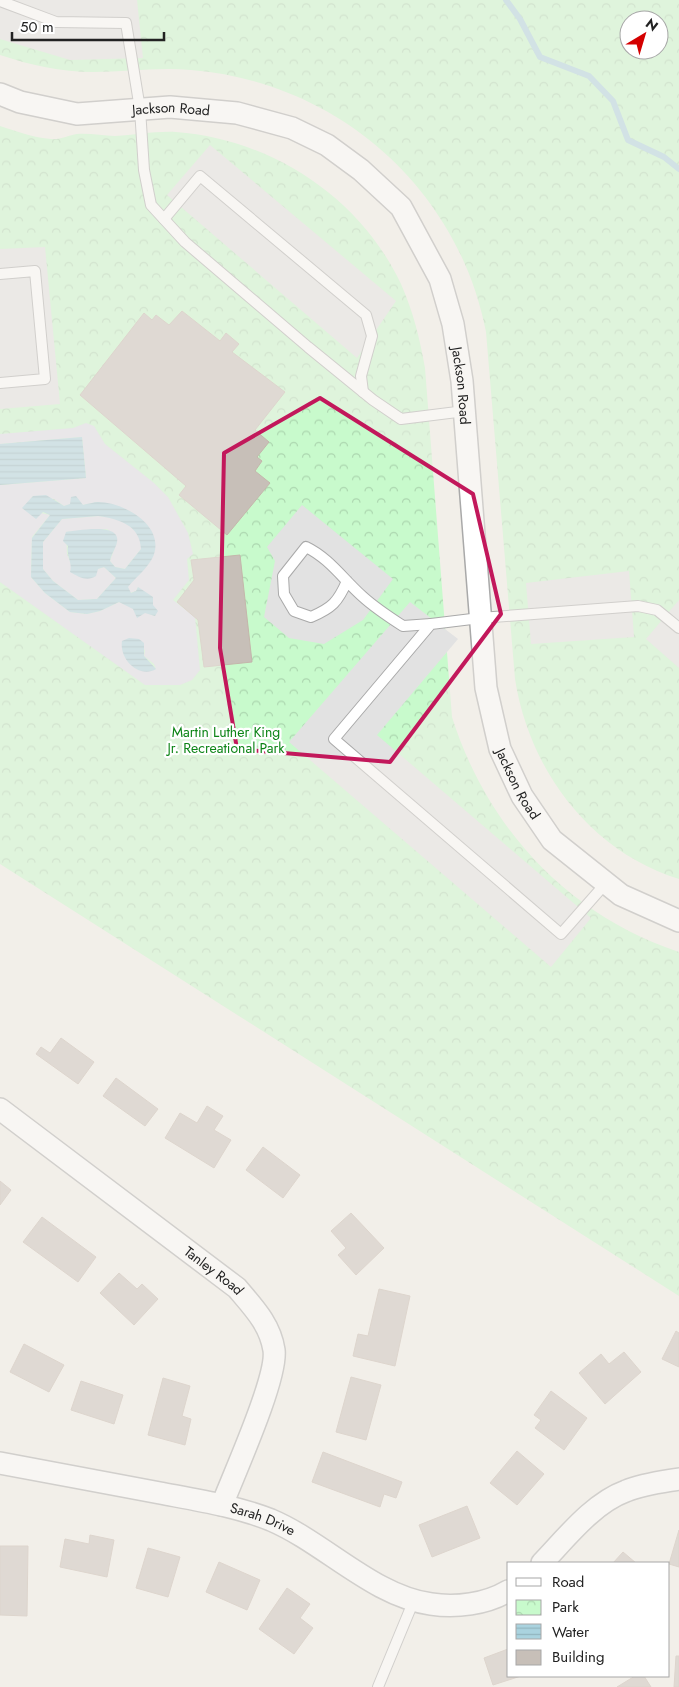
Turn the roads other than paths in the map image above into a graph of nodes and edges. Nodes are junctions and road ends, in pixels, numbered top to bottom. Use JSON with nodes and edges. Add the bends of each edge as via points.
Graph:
{"nodes":[{"id":1,"x":0,"y":1,"type":"edge"},
{"id":2,"x":0,"y":94,"type":"edge"},
{"id":3,"x":140,"y":109,"type":"junction"},
{"id":4,"x":164,"y":219,"type":"junction"},
{"id":5,"x":0,"y":274,"type":"edge"},
{"id":6,"x":0,"y":383,"type":"edge"},
{"id":7,"x":362,"y":392,"type":"junction"},
{"id":8,"x":465,"y":411,"type":"junction"},
{"id":9,"x":347,"y":581,"type":"junction"},
{"id":10,"x":480,"y":618,"type":"junction"},
{"id":11,"x":431,"y":624,"type":"junction"},
{"id":12,"x":679,"y":628,"type":"edge"},
{"id":13,"x":606,"y":883,"type":"junction"},
{"id":14,"x":679,"y":921,"type":"edge"},
{"id":15,"x":0,"y":1109,"type":"edge"},
{"id":16,"x":0,"y":1463,"type":"edge"},
{"id":17,"x":679,"y":1479,"type":"edge"},
{"id":18,"x":222,"y":1505,"type":"junction"},
{"id":19,"x":543,"y":1562,"type":"edge"},
{"id":20,"x":507,"y":1592,"type":"edge"},
{"id":21,"x":414,"y":1600,"type":"junction"},
{"id":22,"x":378,"y":1687,"type":"edge"}],
"edges":[{"from":1,"to":3,"type":"lane","via":[[56,22],[126,23]]},
{"from":2,"to":3,"type":"street","name":"Jackson Road","via":[[20,102],[77,114]]},
{"from":3,"to":4,"type":"lane","via":[[150,205]]},
{"from":3,"to":8,"type":"street","name":"Jackson Road","via":[[170,107],[237,113],[292,128],[327,145],[361,170],[401,207],[440,279],[453,324]]},
{"from":4,"to":7,"type":"lane","via":[[185,242]]},
{"from":4,"to":7,"type":"lane","via":[[200,176],[366,315],[372,336],[361,376]]},
{"from":5,"to":6,"type":"lane","via":[[35,271],[45,380]]},
{"from":7,"to":8,"type":"lane","via":[[401,419]]},
{"from":8,"to":10,"type":"street","name":"Jackson Road"},
{"from":9,"to":9,"type":"lane","via":[[330,609],[311,617],[294,611],[284,594],[283,576],[306,547],[318,553]]},
{"from":9,"to":11,"type":"lane","via":[[402,626]]},
{"from":10,"to":11,"type":"lane"},
{"from":10,"to":12,"type":"lane","via":[[638,606],[657,610]]},
{"from":10,"to":13,"type":"street","name":"Jackson Road","via":[[486,688],[500,750],[510,773],[552,840]]},
{"from":11,"to":13,"type":"lane","via":[[334,739],[561,934]]},
{"from":13,"to":14,"type":"street","name":"Jackson Road","via":[[621,896]]},
{"from":15,"to":18,"type":"street","name":"Tanley Road","via":[[237,1288],[263,1318],[274,1350],[269,1382]]},
{"from":16,"to":18,"type":"street","name":"Sarah Drive"},
{"from":17,"to":19,"type":"street","via":[[625,1491],[598,1508]]},
{"from":18,"to":21,"type":"street","name":"Sarah Drive","via":[[270,1520],[316,1544],[397,1596]]},
{"from":20,"to":21,"type":"street","name":"Sarah Drive","via":[[494,1599],[461,1604],[431,1604]]},
{"from":21,"to":22,"type":"lane"}]}
